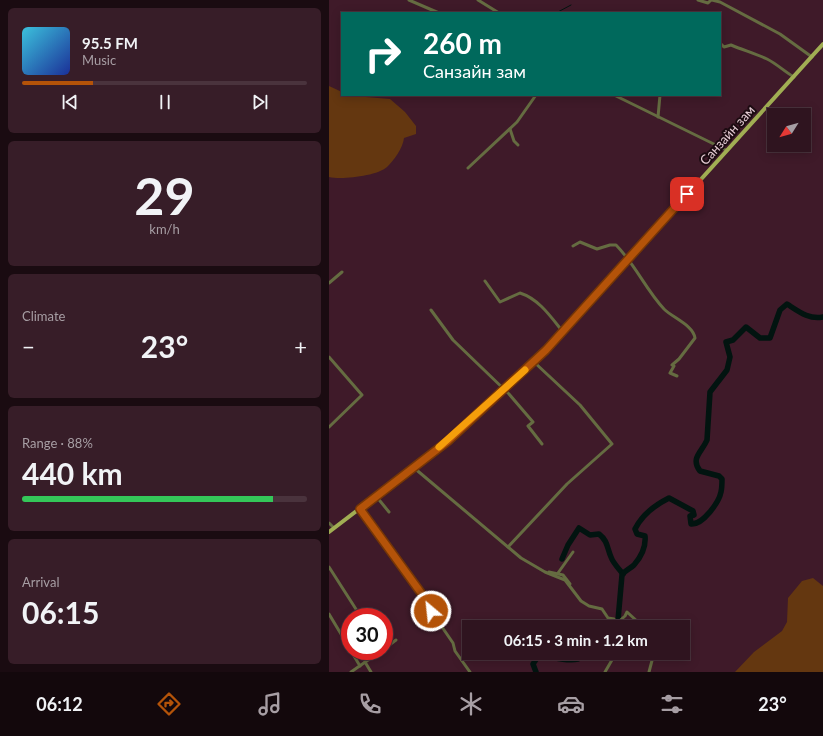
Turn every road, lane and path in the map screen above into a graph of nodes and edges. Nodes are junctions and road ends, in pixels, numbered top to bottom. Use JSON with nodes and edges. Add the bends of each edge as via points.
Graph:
{"nodes":[{"id":1,"x":409,"y":0,"type":"edge"},
{"id":2,"x":478,"y":0,"type":"edge"},
{"id":3,"x":698,"y":0,"type":"edge"},
{"id":4,"x":711,"y":0,"type":"edge"},
{"id":5,"x":437,"y":12,"type":"edge"},
{"id":6,"x":497,"y":12,"type":"edge"},
{"id":7,"x":721,"y":44,"type":"edge"},
{"id":8,"x":823,"y":44,"type":"edge"},
{"id":9,"x":812,"y":57,"type":"junction"},
{"id":10,"x":794,"y":77,"type":"junction"},
{"id":11,"x":535,"y":96,"type":"edge"},
{"id":12,"x":616,"y":96,"type":"edge"},
{"id":13,"x":660,"y":96,"type":"edge"},
{"id":14,"x":658,"y":117,"type":"junction"},
{"id":15,"x":510,"y":129,"type":"junction"},
{"id":16,"x":518,"y":145,"type":"dead end"},
{"id":17,"x":726,"y":150,"type":"junction"},
{"id":18,"x":468,"y":168,"type":"dead end"},
{"id":19,"x":573,"y":246,"type":"dead end"},
{"id":20,"x":629,"y":259,"type":"junction"},
{"id":21,"x":342,"y":272,"type":"dead end"},
{"id":22,"x":485,"y":280,"type":"dead end"},
{"id":23,"x":329,"y":283,"type":"edge"},
{"id":24,"x":431,"y":310,"type":"dead end"},
{"id":25,"x":563,"y":332,"type":"junction"},
{"id":26,"x":329,"y":357,"type":"edge"},
{"id":27,"x":534,"y":362,"type":"junction"},
{"id":28,"x":677,"y":376,"type":"dead end"},
{"id":29,"x":503,"y":390,"type":"junction"},
{"id":30,"x":329,"y":426,"type":"edge"},
{"id":31,"x":542,"y":444,"type":"dead end"},
{"id":32,"x":413,"y":467,"type":"junction"},
{"id":33,"x":376,"y":496,"type":"junction"},
{"id":34,"x":360,"y":509,"type":"junction"},
{"id":35,"x":389,"y":512,"type":"dead end"},
{"id":36,"x":329,"y":523,"type":"edge"},
{"id":37,"x":334,"y":528,"type":"junction"},
{"id":38,"x":329,"y":532,"type":"edge"},
{"id":39,"x":507,"y":547,"type":"junction"},
{"id":40,"x":573,"y":552,"type":"dead end"},
{"id":41,"x":329,"y":567,"type":"edge"},
{"id":42,"x":545,"y":572,"type":"junction"},
{"id":43,"x":558,"y":573,"type":"junction"},
{"id":44,"x":571,"y":586,"type":"junction"},
{"id":45,"x":355,"y":608,"type":"edge"},
{"id":46,"x":329,"y":614,"type":"edge"},
{"id":47,"x":614,"y":620,"type":"edge"},
{"id":48,"x":621,"y":620,"type":"edge"},
{"id":49,"x":636,"y":620,"type":"edge"},
{"id":50,"x":341,"y":635,"type":"edge"},
{"id":51,"x":396,"y":640,"type":"dead end"},
{"id":52,"x":393,"y":642,"type":"edge"},
{"id":53,"x":356,"y":660,"type":"edge"},
{"id":54,"x":368,"y":660,"type":"edge"},
{"id":55,"x":613,"y":660,"type":"edge"},
{"id":56,"x":653,"y":660,"type":"edge"},
{"id":57,"x":365,"y":662,"type":"junction"},
{"id":58,"x":360,"y":666,"type":"junction"},
{"id":59,"x":351,"y":672,"type":"edge"},
{"id":60,"x":371,"y":672,"type":"edge"},
{"id":61,"x":471,"y":672,"type":"edge"},
{"id":62,"x":605,"y":672,"type":"edge"},
{"id":63,"x":649,"y":672,"type":"edge"}],
"edges":[{"from":1,"to":5,"type":"street"},
{"from":2,"to":6,"type":"street"},
{"from":3,"to":4,"type":"street"},
{"from":4,"to":9,"type":"street","via":[[720,2],[780,34]]},
{"from":7,"to":10,"type":"street","via":[[724,47],[731,45],[766,59]]},
{"from":8,"to":9,"type":"main road","name":"Санзайн зам"},
{"from":9,"to":10,"type":"main road","name":"Санзайн зам"},
{"from":10,"to":17,"type":"main road","name":"Санзайн зам"},
{"from":11,"to":15,"type":"street"},
{"from":12,"to":14,"type":"street"},
{"from":13,"to":14,"type":"street"},
{"from":14,"to":17,"type":"street"},
{"from":15,"to":16,"type":"street"},
{"from":15,"to":18,"type":"street"},
{"from":17,"to":20,"type":"main road","name":"Санзайн зам"},
{"from":19,"to":20,"type":"street","via":[[580,242],[597,249],[616,245]]},
{"from":20,"to":25,"type":"main road","name":"Санзайн зам"},
{"from":20,"to":28,"type":"street","via":[[658,302],[674,319],[683,322],[695,336],[672,365],[674,366],[670,373]]},
{"from":21,"to":23,"type":"street"},
{"from":22,"to":25,"type":"street","via":[[500,302],[520,293],[533,299]]},
{"from":24,"to":29,"type":"street","via":[[453,340]]},
{"from":25,"to":27,"type":"main road","name":"Санзайн зам"},
{"from":26,"to":30,"type":"street","via":[[362,395]]},
{"from":27,"to":29,"type":"main road","name":"Санзайн зам"},
{"from":27,"to":39,"type":"street","via":[[580,405],[612,444],[567,484]]},
{"from":29,"to":31,"type":"street","via":[[533,422],[528,426]]},
{"from":29,"to":32,"type":"main road","name":"Санзайн зам","via":[[448,441]]},
{"from":32,"to":33,"type":"main road","name":"Санзайн зам"},
{"from":32,"to":39,"type":"street"},
{"from":33,"to":34,"type":"main road","name":"Санзайн зам"},
{"from":33,"to":35,"type":"street"},
{"from":34,"to":37,"type":"main road","name":"Санзайн зам"},
{"from":34,"to":61,"type":"street","via":[[432,608],[431,611],[453,643],[455,652]]},
{"from":36,"to":37,"type":"street"},
{"from":37,"to":38,"type":"main road","name":"Санзайн зам"},
{"from":39,"to":42,"type":"street"},
{"from":40,"to":43,"type":"street"},
{"from":41,"to":45,"type":"street"},
{"from":42,"to":43,"type":"street"},
{"from":42,"to":44,"type":"street","via":[[565,580]]},
{"from":43,"to":44,"type":"street","via":[[565,577]]},
{"from":44,"to":47,"type":"street","via":[[576,595],[589,606],[602,610],[608,618]]},
{"from":46,"to":50,"type":"street"},
{"from":48,"to":49,"type":"street","via":[[627,612]]},
{"from":51,"to":52,"type":"street"},
{"from":53,"to":58,"type":"street"},
{"from":54,"to":57,"type":"street"},
{"from":55,"to":62,"type":"street"},
{"from":56,"to":63,"type":"street"},
{"from":57,"to":58,"type":"street"},
{"from":57,"to":60,"type":"street"},
{"from":58,"to":59,"type":"street"}]}
